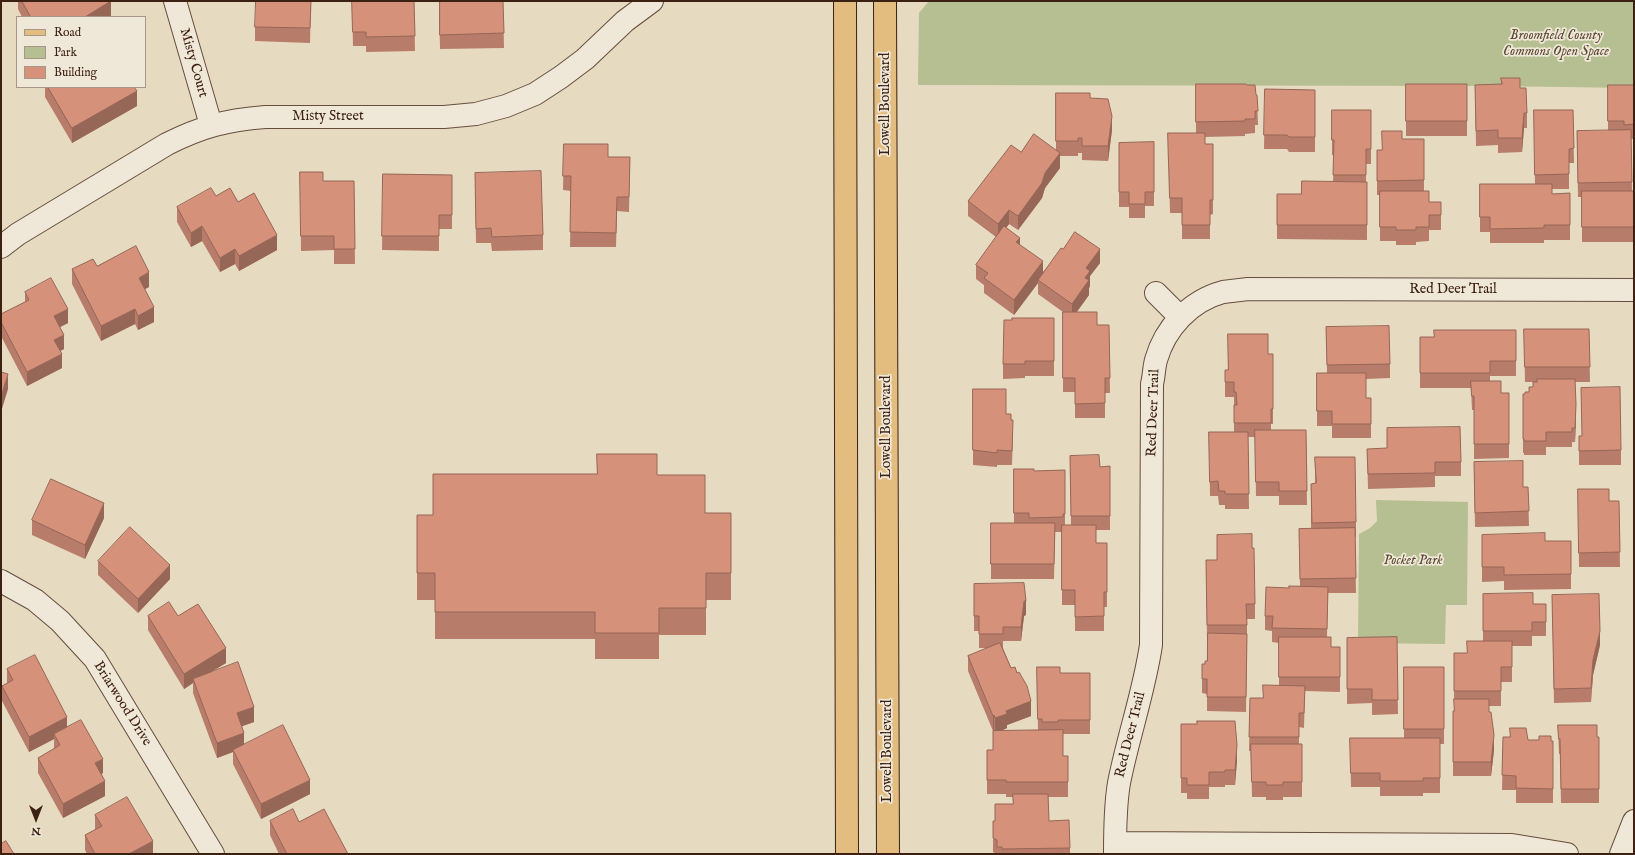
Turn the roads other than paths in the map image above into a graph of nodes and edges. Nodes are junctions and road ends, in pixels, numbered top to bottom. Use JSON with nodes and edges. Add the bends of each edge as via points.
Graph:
{"nodes":[{"id":1,"x":175,"y":1,"type":"edge"},
{"id":2,"x":652,"y":1,"type":"edge"},
{"id":3,"x":845,"y":1,"type":"edge"},
{"id":4,"x":885,"y":1,"type":"edge"},
{"id":5,"x":211,"y":125,"type":"junction"},
{"id":6,"x":1,"y":247,"type":"edge"},
{"id":7,"x":1634,"y":290,"type":"edge"},
{"id":8,"x":1156,"y":293,"type":"dead end"},
{"id":9,"x":1180,"y":317,"type":"junction"},
{"id":10,"x":1,"y":581,"type":"edge"},
{"id":11,"x":1634,"y":821,"type":"edge"},
{"id":12,"x":1115,"y":849,"type":"edge"},
{"id":13,"x":1435,"y":849,"type":"edge"},
{"id":14,"x":213,"y":854,"type":"edge"},
{"id":15,"x":847,"y":854,"type":"edge"},
{"id":16,"x":888,"y":854,"type":"edge"},
{"id":17,"x":1566,"y":854,"type":"edge"},
{"id":18,"x":1621,"y":854,"type":"edge"}],
"edges":[{"from":1,"to":5,"type":"street","name":"Misty Court"},
{"from":2,"to":5,"type":"street","name":"Misty Street","via":[[561,77],[535,94],[506,106],[476,114],[444,117],[265,117]]},
{"from":3,"to":15,"type":"main road"},
{"from":4,"to":16,"type":"main road","name":"Lowell Boulevard"},
{"from":5,"to":6,"type":"street","name":"Misty Street","via":[[167,144],[18,234]]},
{"from":7,"to":9,"type":"street","name":"Red Deer Trail","via":[[1248,289],[1223,292],[1198,302]]},
{"from":8,"to":9,"type":"street"},
{"from":9,"to":12,"type":"street","name":"Red Deer Trail","via":[[1165,337],[1156,360],[1152,384],[1151,645],[1119,784]]},
{"from":10,"to":14,"type":"street","name":"Briarwood Drive","via":[[35,600],[60,621],[95,659]]},
{"from":11,"to":18,"type":"street"},
{"from":12,"to":13,"type":"street"},
{"from":13,"to":17,"type":"street","via":[[1512,844]]}]}
